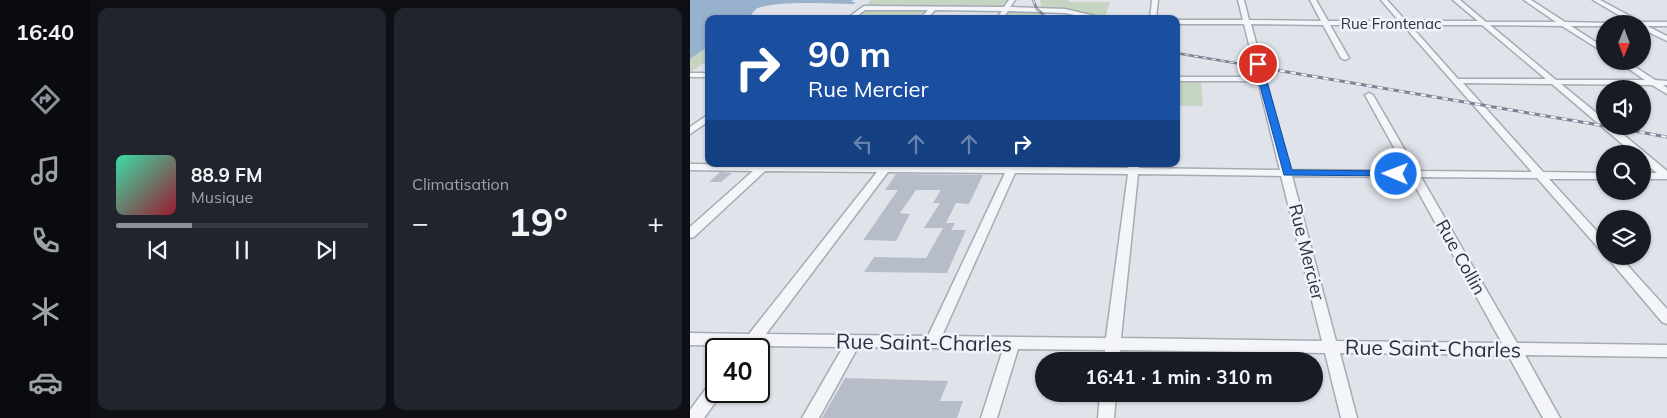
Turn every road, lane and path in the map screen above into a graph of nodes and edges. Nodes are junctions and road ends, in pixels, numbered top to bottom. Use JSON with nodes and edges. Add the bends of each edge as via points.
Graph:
{"nodes":[{"id":1,"x":1012,"y":0,"type":"edge"},
{"id":2,"x":1018,"y":0,"type":"edge"},
{"id":3,"x":1155,"y":0,"type":"edge"},
{"id":4,"x":1241,"y":0,"type":"edge"},
{"id":5,"x":1313,"y":0,"type":"edge"},
{"id":6,"x":1384,"y":0,"type":"edge"},
{"id":7,"x":1456,"y":0,"type":"edge"},
{"id":8,"x":1528,"y":0,"type":"edge"},
{"id":9,"x":1596,"y":0,"type":"edge"},
{"id":10,"x":934,"y":8,"type":"junction"},
{"id":11,"x":1008,"y":8,"type":"junction"},
{"id":12,"x":854,"y":15,"type":"edge"},
{"id":13,"x":927,"y":15,"type":"edge"},
{"id":14,"x":1003,"y":15,"type":"edge"},
{"id":15,"x":1084,"y":15,"type":"edge"},
{"id":16,"x":1153,"y":15,"type":"edge"},
{"id":17,"x":1623,"y":15,"type":"edge"},
{"id":18,"x":1180,"y":22,"type":"edge"},
{"id":19,"x":1247,"y":22,"type":"junction"},
{"id":20,"x":1326,"y":23,"type":"junction"},
{"id":21,"x":1405,"y":23,"type":"junction"},
{"id":22,"x":1484,"y":24,"type":"junction"},
{"id":23,"x":1564,"y":24,"type":"junction"},
{"id":24,"x":1596,"y":24,"type":"edge"},
{"id":25,"x":1667,"y":24,"type":"edge"},
{"id":26,"x":1651,"y":25,"type":"edge"},
{"id":27,"x":1651,"y":30,"type":"edge"},
{"id":28,"x":1667,"y":39,"type":"edge"},
{"id":29,"x":1596,"y":45,"type":"edge"},
{"id":30,"x":1345,"y":58,"type":"dead end"},
{"id":31,"x":1634,"y":70,"type":"edge"},
{"id":32,"x":690,"y":75,"type":"edge"},
{"id":33,"x":705,"y":76,"type":"edge"},
{"id":34,"x":1180,"y":79,"type":"edge"},
{"id":35,"x":1262,"y":79,"type":"junction"},
{"id":36,"x":1456,"y":81,"type":"junction"},
{"id":37,"x":1554,"y":82,"type":"junction"},
{"id":38,"x":1654,"y":83,"type":"junction"},
{"id":39,"x":1667,"y":83,"type":"edge"},
{"id":40,"x":1667,"y":92,"type":"edge"},
{"id":41,"x":1370,"y":95,"type":"dead end"},
{"id":42,"x":1596,"y":117,"type":"edge"},
{"id":43,"x":705,"y":121,"type":"edge"},
{"id":44,"x":690,"y":131,"type":"edge"},
{"id":45,"x":1618,"y":135,"type":"edge"},
{"id":46,"x":1629,"y":145,"type":"edge"},
{"id":47,"x":1651,"y":163,"type":"edge"},
{"id":48,"x":690,"y":167,"type":"edge"},
{"id":49,"x":705,"y":167,"type":"edge"},
{"id":50,"x":762,"y":167,"type":"edge"},
{"id":51,"x":886,"y":167,"type":"edge"},
{"id":52,"x":1013,"y":167,"type":"edge"},
{"id":53,"x":1134,"y":168,"type":"edge"},
{"id":54,"x":1287,"y":173,"type":"junction"},
{"id":55,"x":1414,"y":174,"type":"junction"},
{"id":56,"x":1540,"y":175,"type":"junction"},
{"id":57,"x":1596,"y":176,"type":"edge"},
{"id":58,"x":1651,"y":176,"type":"edge"},
{"id":59,"x":1667,"y":176,"type":"edge"},
{"id":60,"x":690,"y":234,"type":"edge"},
{"id":61,"x":1596,"y":238,"type":"edge"},
{"id":62,"x":1620,"y":265,"type":"edge"},
{"id":63,"x":1667,"y":318,"type":"edge"},
{"id":64,"x":755,"y":338,"type":"edge"},
{"id":65,"x":690,"y":339,"type":"edge"},
{"id":66,"x":705,"y":340,"type":"edge"},
{"id":67,"x":854,"y":341,"type":"junction"},
{"id":68,"x":932,"y":342,"type":"junction"},
{"id":69,"x":770,"y":343,"type":"edge"},
{"id":70,"x":1012,"y":343,"type":"junction"},
{"id":71,"x":1112,"y":344,"type":"junction"},
{"id":72,"x":1331,"y":347,"type":"junction"},
{"id":73,"x":1513,"y":349,"type":"junction"},
{"id":74,"x":1667,"y":351,"type":"edge"},
{"id":75,"x":1112,"y":352,"type":"edge"},
{"id":76,"x":1107,"y":402,"type":"edge"},
{"id":77,"x":705,"y":403,"type":"edge"},
{"id":78,"x":694,"y":418,"type":"edge"},
{"id":79,"x":810,"y":418,"type":"edge"},
{"id":80,"x":989,"y":418,"type":"edge"},
{"id":81,"x":1106,"y":418,"type":"edge"},
{"id":82,"x":1349,"y":418,"type":"edge"},
{"id":83,"x":1552,"y":418,"type":"edge"}],
"edges":[{"from":1,"to":11,"type":"street"},
{"from":2,"to":11,"type":"street"},
{"from":3,"to":16,"type":"street"},
{"from":4,"to":19,"type":"street","name":"Rue Mercier"},
{"from":5,"to":20,"type":"street"},
{"from":6,"to":21,"type":"street"},
{"from":7,"to":22,"type":"street"},
{"from":8,"to":23,"type":"street"},
{"from":9,"to":17,"type":"street"},
{"from":10,"to":11,"type":"street"},
{"from":10,"to":12,"type":"street","via":[[864,8]]},
{"from":10,"to":13,"type":"street"},
{"from":11,"to":14,"type":"street"},
{"from":11,"to":15,"type":"street","via":[[1058,10]]},
{"from":18,"to":19,"type":"street","name":"Rue Frontenac"},
{"from":19,"to":20,"type":"street","name":"Rue Frontenac"},
{"from":19,"to":35,"type":"street","name":"Rue Mercier"},
{"from":20,"to":21,"type":"street","name":"Rue Frontenac"},
{"from":20,"to":30,"type":"street"},
{"from":21,"to":22,"type":"street","name":"Rue Frontenac"},
{"from":21,"to":36,"type":"street"},
{"from":22,"to":23,"type":"street","name":"Rue Frontenac"},
{"from":22,"to":37,"type":"street"},
{"from":23,"to":24,"type":"street","name":"Rue Frontenac"},
{"from":23,"to":29,"type":"street"},
{"from":25,"to":26,"type":"street"},
{"from":27,"to":28,"type":"street"},
{"from":31,"to":38,"type":"street"},
{"from":32,"to":33,"type":"street"},
{"from":34,"to":35,"type":"street"},
{"from":35,"to":54,"type":"street","name":"Rue Mercier"},
{"from":36,"to":37,"type":"street"},
{"from":36,"to":56,"type":"street"},
{"from":37,"to":38,"type":"street"},
{"from":37,"to":42,"type":"street"},
{"from":38,"to":39,"type":"street"},
{"from":38,"to":40,"type":"street"},
{"from":41,"to":55,"type":"street","name":"Rue Collin"},
{"from":43,"to":44,"type":"street"},
{"from":45,"to":46,"type":"street"},
{"from":47,"to":59,"type":"street"},
{"from":48,"to":49,"type":"street"},
{"from":50,"to":60,"type":"street"},
{"from":51,"to":52,"type":"street"},
{"from":51,"to":64,"type":"street"},
{"from":52,"to":53,"type":"street"},
{"from":52,"to":68,"type":"street"},
{"from":53,"to":54,"type":"street"},
{"from":53,"to":71,"type":"street"},
{"from":54,"to":55,"type":"street"},
{"from":54,"to":72,"type":"street","name":"Rue Mercier"},
{"from":55,"to":56,"type":"street"},
{"from":55,"to":73,"type":"street","name":"Rue Collin"},
{"from":56,"to":57,"type":"street"},
{"from":56,"to":61,"type":"street"},
{"from":58,"to":59,"type":"street"},
{"from":62,"to":63,"type":"street"},
{"from":65,"to":66,"type":"street","name":"Rue Saint-Charles"},
{"from":67,"to":68,"type":"street","name":"Rue Saint-Charles"},
{"from":67,"to":69,"type":"street","name":"Rue Saint-Charles"},
{"from":67,"to":79,"type":"street"},
{"from":68,"to":70,"type":"street","name":"Rue Saint-Charles"},
{"from":70,"to":71,"type":"street","name":"Rue Saint-Charles"},
{"from":70,"to":80,"type":"street"},
{"from":71,"to":72,"type":"street","name":"Rue Saint-Charles"},
{"from":71,"to":75,"type":"street"},
{"from":72,"to":73,"type":"street","name":"Rue Saint-Charles"},
{"from":72,"to":82,"type":"street","name":"Rue Mercier"},
{"from":73,"to":74,"type":"street","name":"Rue Saint-Charles"},
{"from":73,"to":83,"type":"street","name":"Rue Collin"},
{"from":76,"to":81,"type":"street"},
{"from":77,"to":78,"type":"street"}]}
